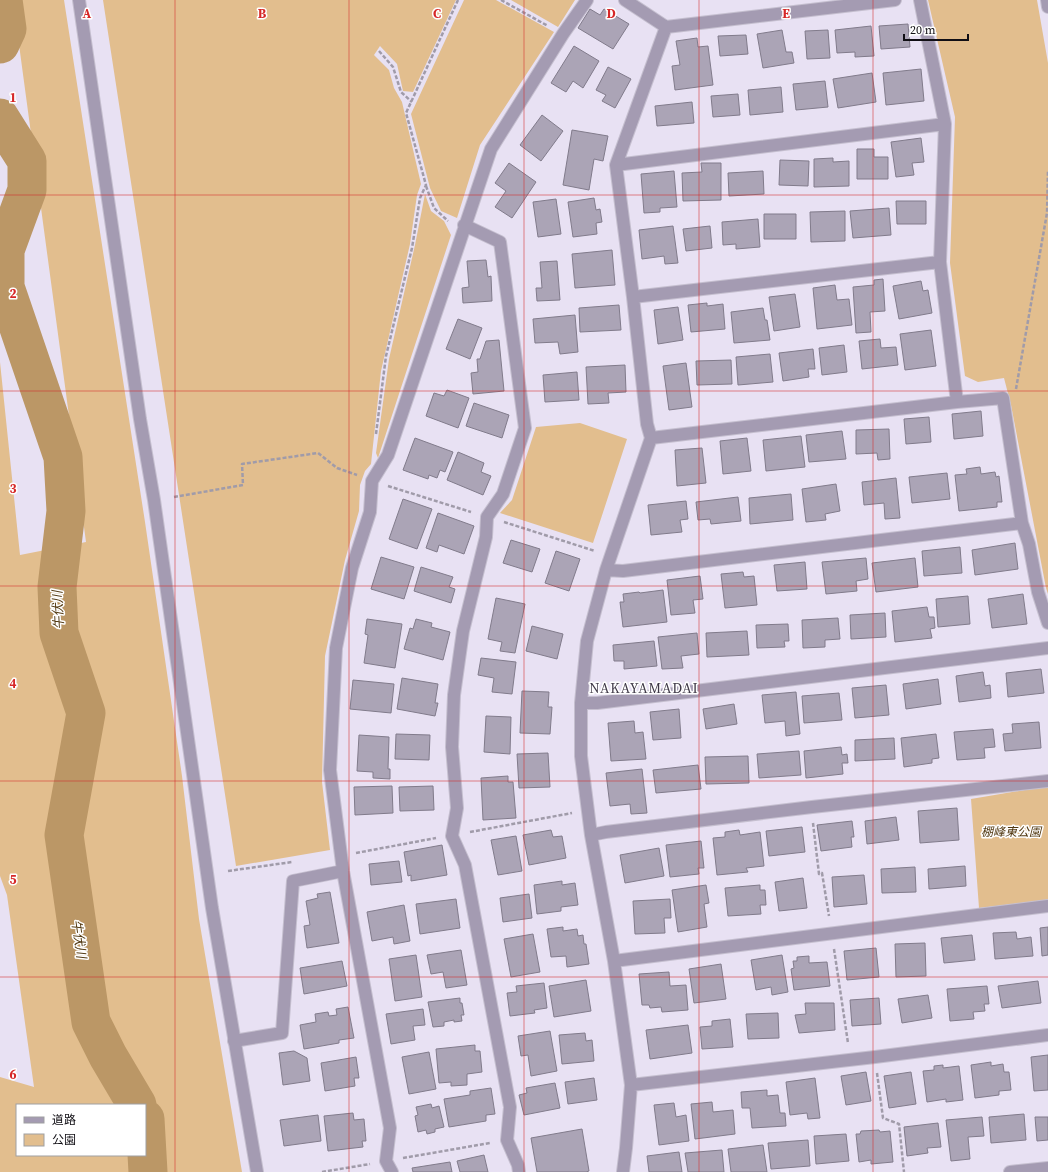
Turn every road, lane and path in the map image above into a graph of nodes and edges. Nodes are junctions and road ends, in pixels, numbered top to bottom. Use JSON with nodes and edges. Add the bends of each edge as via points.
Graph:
{"nodes":[{"id":1,"x":79,"y":0,"type":"edge"},
{"id":2,"x":458,"y":0,"type":"edge"},
{"id":3,"x":501,"y":0,"type":"edge"},
{"id":4,"x":587,"y":0,"type":"edge"},
{"id":5,"x":626,"y":0,"type":"edge"},
{"id":6,"x":895,"y":0,"type":"edge"},
{"id":7,"x":920,"y":0,"type":"edge"},
{"id":8,"x":1047,"y":0,"type":"edge"},
{"id":9,"x":1048,"y":7,"type":"edge"},
{"id":10,"x":666,"y":27,"type":"junction"},
{"id":11,"x":563,"y":34,"type":"junction"},
{"id":12,"x":379,"y":51,"type":"dead end"},
{"id":13,"x":412,"y":102,"type":"junction"},
{"id":14,"x":945,"y":124,"type":"junction"},
{"id":15,"x":616,"y":166,"type":"junction"},
{"id":16,"x":1048,"y":170,"type":"edge"},
{"id":17,"x":426,"y":186,"type":"junction"},
{"id":18,"x":463,"y":230,"type":"junction"},
{"id":19,"x":940,"y":262,"type":"junction"},
{"id":20,"x":633,"y":297,"type":"junction"},
{"id":21,"x":1003,"y":398,"type":"junction"},
{"id":22,"x":957,"y":402,"type":"junction"},
{"id":23,"x":376,"y":437,"type":"dead end"},
{"id":24,"x":651,"y":438,"type":"junction"},
{"id":25,"x":372,"y":481,"type":"junction"},
{"id":26,"x":174,"y":497,"type":"dead end"},
{"id":27,"x":1022,"y":523,"type":"junction"},
{"id":28,"x":606,"y":570,"type":"junction"},
{"id":29,"x":1048,"y":623,"type":"edge"},
{"id":30,"x":1048,"y":648,"type":"edge"},
{"id":31,"x":581,"y":703,"type":"junction"},
{"id":32,"x":1048,"y":781,"type":"edge"},
{"id":33,"x":812,"y":807,"type":"junction"},
{"id":34,"x":591,"y":835,"type":"junction"},
{"id":35,"x":296,"y":862,"type":"dead end"},
{"id":36,"x":228,"y":871,"type":"dead end"},
{"id":37,"x":343,"y":871,"type":"junction"},
{"id":38,"x":1048,"y":906,"type":"edge"},
{"id":39,"x":832,"y":934,"type":"junction"},
{"id":40,"x":614,"y":961,"type":"junction"},
{"id":41,"x":1048,"y":1035,"type":"edge"},
{"id":42,"x":234,"y":1041,"type":"junction"},
{"id":43,"x":875,"y":1057,"type":"junction"},
{"id":44,"x":851,"y":1059,"type":"junction"},
{"id":45,"x":631,"y":1085,"type":"junction"},
{"id":46,"x":506,"y":1140,"type":"junction"},
{"id":47,"x":386,"y":1161,"type":"junction"},
{"id":48,"x":1048,"y":1168,"type":"edge"},
{"id":49,"x":257,"y":1172,"type":"edge"},
{"id":50,"x":322,"y":1172,"type":"edge"},
{"id":51,"x":392,"y":1172,"type":"edge"},
{"id":52,"x":520,"y":1172,"type":"edge"},
{"id":53,"x":623,"y":1172,"type":"edge"},
{"id":54,"x":904,"y":1172,"type":"edge"},
{"id":55,"x":1010,"y":1172,"type":"edge"}],
"edges":[{"from":1,"to":42,"type":"street","via":[[212,908]]},
{"from":2,"to":13,"type":"path"},
{"from":3,"to":11,"type":"path"},
{"from":4,"to":11,"type":"street"},
{"from":5,"to":10,"type":"street"},
{"from":6,"to":10,"type":"street"},
{"from":7,"to":14,"type":"street"},
{"from":8,"to":9,"type":"street"},
{"from":10,"to":15,"type":"street"},
{"from":11,"to":18,"type":"street","via":[[491,149]]},
{"from":12,"to":13,"type":"path","via":[[393,67],[401,92]]},
{"from":13,"to":17,"type":"path","via":[[406,113]]},
{"from":14,"to":15,"type":"street"},
{"from":14,"to":19,"type":"street"},
{"from":15,"to":20,"type":"street"},
{"from":16,"to":21,"type":"path","via":[[1047,213],[1016,391]]},
{"from":17,"to":18,"type":"path","via":[[434,208]]},
{"from":17,"to":23,"type":"path","via":[[420,198],[412,248],[386,356]]},
{"from":18,"to":25,"type":"street","via":[[388,455]]},
{"from":18,"to":46,"type":"street","via":[[500,242],[525,428],[504,494],[487,517],[486,537],[463,631],[454,695],[452,747],[457,808],[452,836],[465,865],[510,1107]]},
{"from":19,"to":20,"type":"street"},
{"from":19,"to":22,"type":"street"},
{"from":20,"to":24,"type":"street","via":[[647,424]]},
{"from":21,"to":22,"type":"street"},
{"from":21,"to":27,"type":"street"},
{"from":22,"to":24,"type":"street"},
{"from":24,"to":28,"type":"street"},
{"from":25,"to":26,"type":"path","via":[[337,468],[318,453],[242,464],[243,485]]},
{"from":25,"to":37,"type":"street","via":[[370,512],[352,568],[336,648],[330,770]]},
{"from":27,"to":28,"type":"street","via":[[623,571]]},
{"from":27,"to":29,"type":"street"},
{"from":28,"to":31,"type":"street","via":[[587,641]]},
{"from":30,"to":31,"type":"street"},
{"from":31,"to":34,"type":"street","via":[[581,756]]},
{"from":32,"to":33,"type":"street"},
{"from":33,"to":34,"type":"street"},
{"from":33,"to":39,"type":"path","via":[[819,874],[822,873]]},
{"from":34,"to":40,"type":"street"},
{"from":35,"to":36,"type":"path"},
{"from":37,"to":42,"type":"street","via":[[293,881],[282,1033]]},
{"from":37,"to":47,"type":"street","via":[[390,1128]]},
{"from":38,"to":39,"type":"street"},
{"from":39,"to":40,"type":"street"},
{"from":39,"to":44,"type":"path"},
{"from":40,"to":45,"type":"street"},
{"from":41,"to":43,"type":"street"},
{"from":42,"to":49,"type":"street"},
{"from":43,"to":44,"type":"street"},
{"from":43,"to":54,"type":"path","via":[[882,1118],[899,1124]]},
{"from":44,"to":45,"type":"street"},
{"from":45,"to":53,"type":"street"},
{"from":46,"to":47,"type":"path"},
{"from":46,"to":52,"type":"street"},
{"from":47,"to":50,"type":"path"},
{"from":47,"to":51,"type":"street"},
{"from":48,"to":55,"type":"street"}]}
